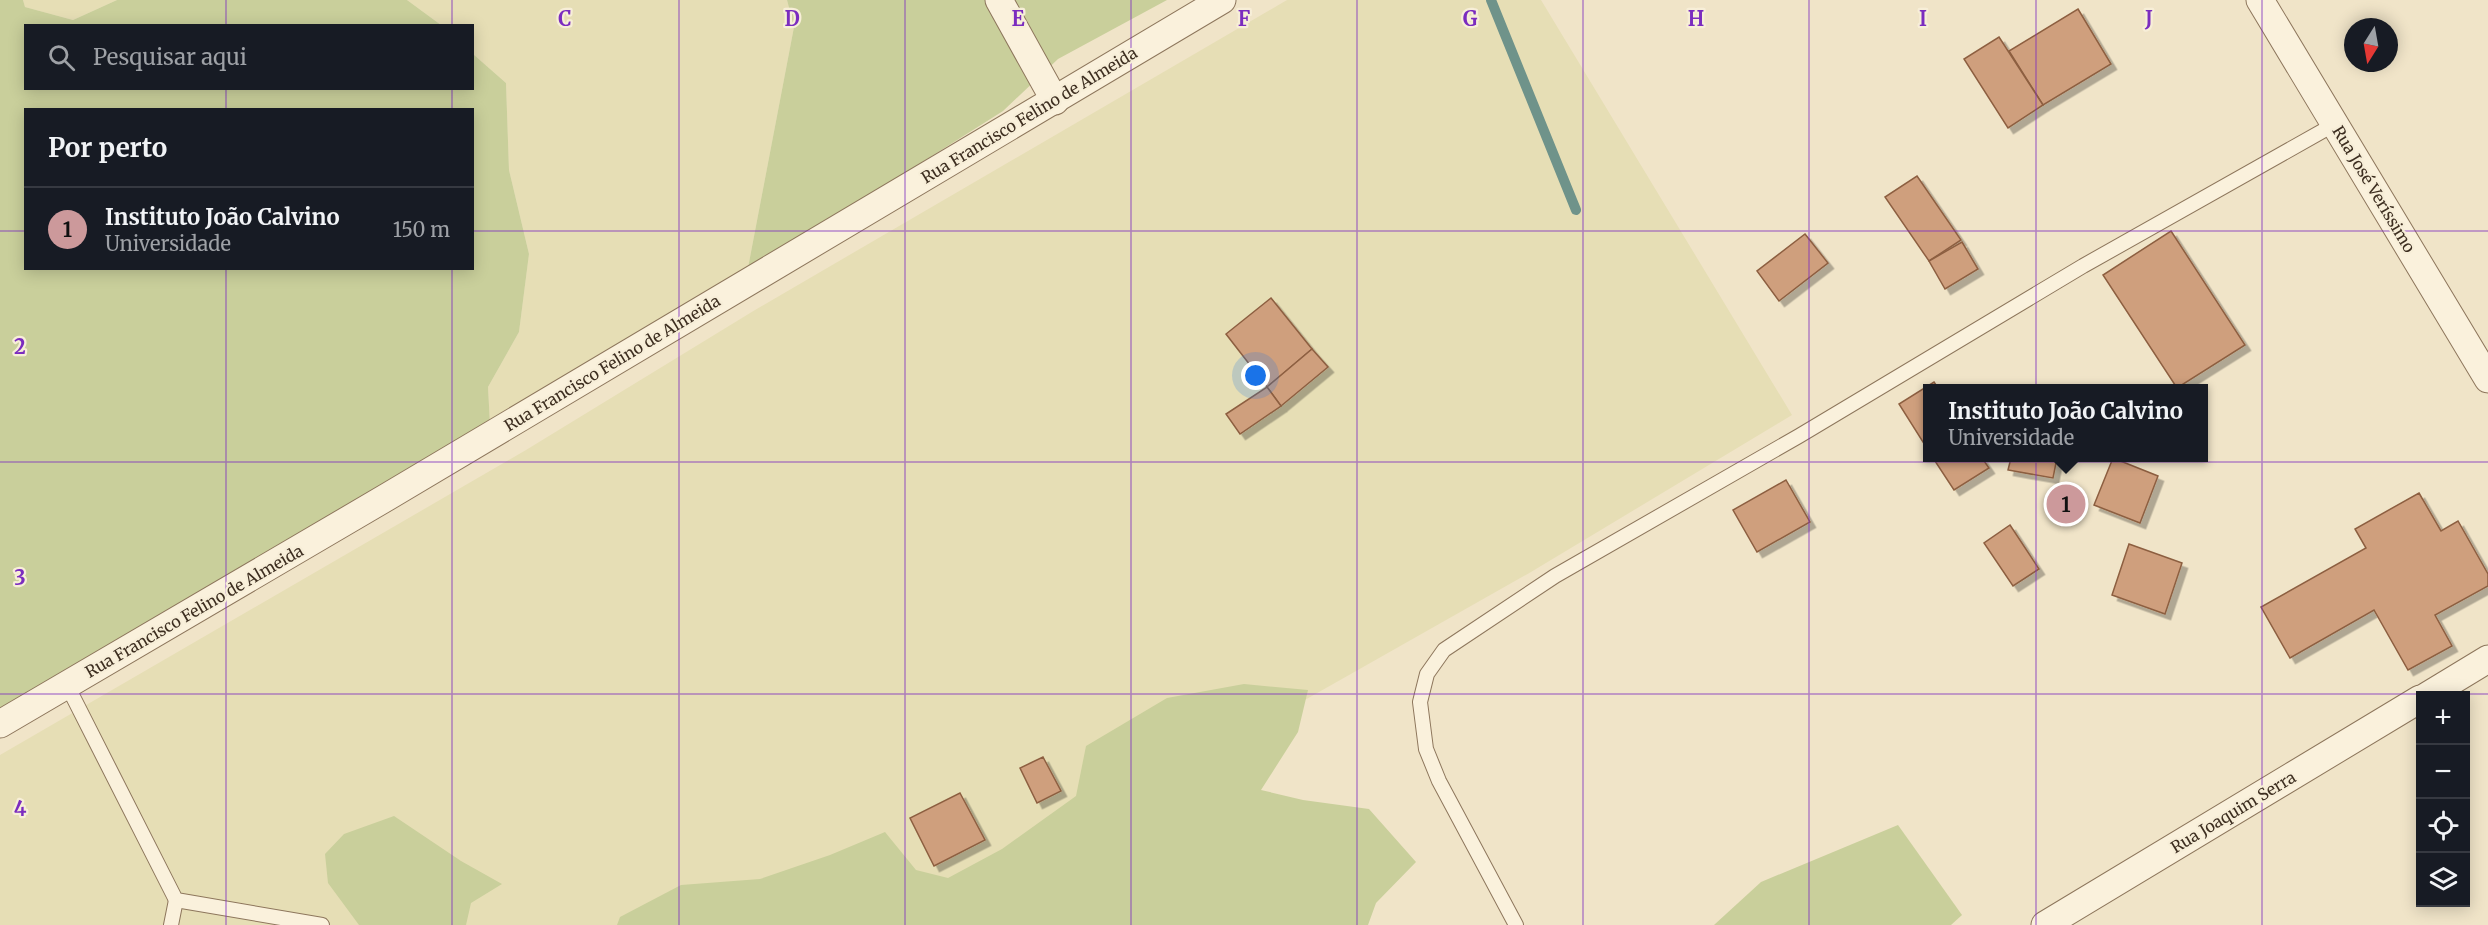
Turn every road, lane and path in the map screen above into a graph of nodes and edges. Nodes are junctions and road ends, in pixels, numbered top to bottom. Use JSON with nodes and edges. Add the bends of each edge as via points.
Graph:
{"nodes":[{"id":1,"x":999,"y":0,"type":"edge"},
{"id":2,"x":1222,"y":0,"type":"edge"},
{"id":3,"x":2260,"y":0,"type":"edge"},
{"id":4,"x":1055,"y":101,"type":"junction"},
{"id":5,"x":2334,"y":124,"type":"junction"},
{"id":6,"x":2488,"y":378,"type":"edge"},
{"id":7,"x":2488,"y":659,"type":"edge"},
{"id":8,"x":67,"y":685,"type":"junction"},
{"id":9,"x":2435,"y":691,"type":"edge"},
{"id":10,"x":2416,"y":702,"type":"edge"},
{"id":11,"x":0,"y":724,"type":"edge"},
{"id":12,"x":176,"y":900,"type":"junction"},
{"id":13,"x":171,"y":925,"type":"edge"},
{"id":14,"x":322,"y":925,"type":"edge"},
{"id":15,"x":1516,"y":925,"type":"edge"},
{"id":16,"x":2045,"y":925,"type":"edge"}],
"edges":[{"from":1,"to":4,"type":"street"},
{"from":2,"to":4,"type":"street","name":"Rua Francisco Felino de Almeida"},
{"from":3,"to":5,"type":"street","name":"Rua José Veríssimo"},
{"from":4,"to":8,"type":"street","name":"Rua Francisco Felino de Almeida"},
{"from":5,"to":6,"type":"street","name":"Rua José Veríssimo"},
{"from":5,"to":15,"type":"lane","via":[[2082,266],[1556,576],[1444,650],[1427,674],[1420,702],[1426,749]]},
{"from":7,"to":9,"type":"street"},
{"from":8,"to":11,"type":"street","name":"Rua Francisco Felino de Almeida"},
{"from":8,"to":12,"type":"lane"},
{"from":10,"to":16,"type":"street","name":"Rua Joaquim Serra"},
{"from":12,"to":13,"type":"lane"},
{"from":12,"to":14,"type":"lane"}]}
